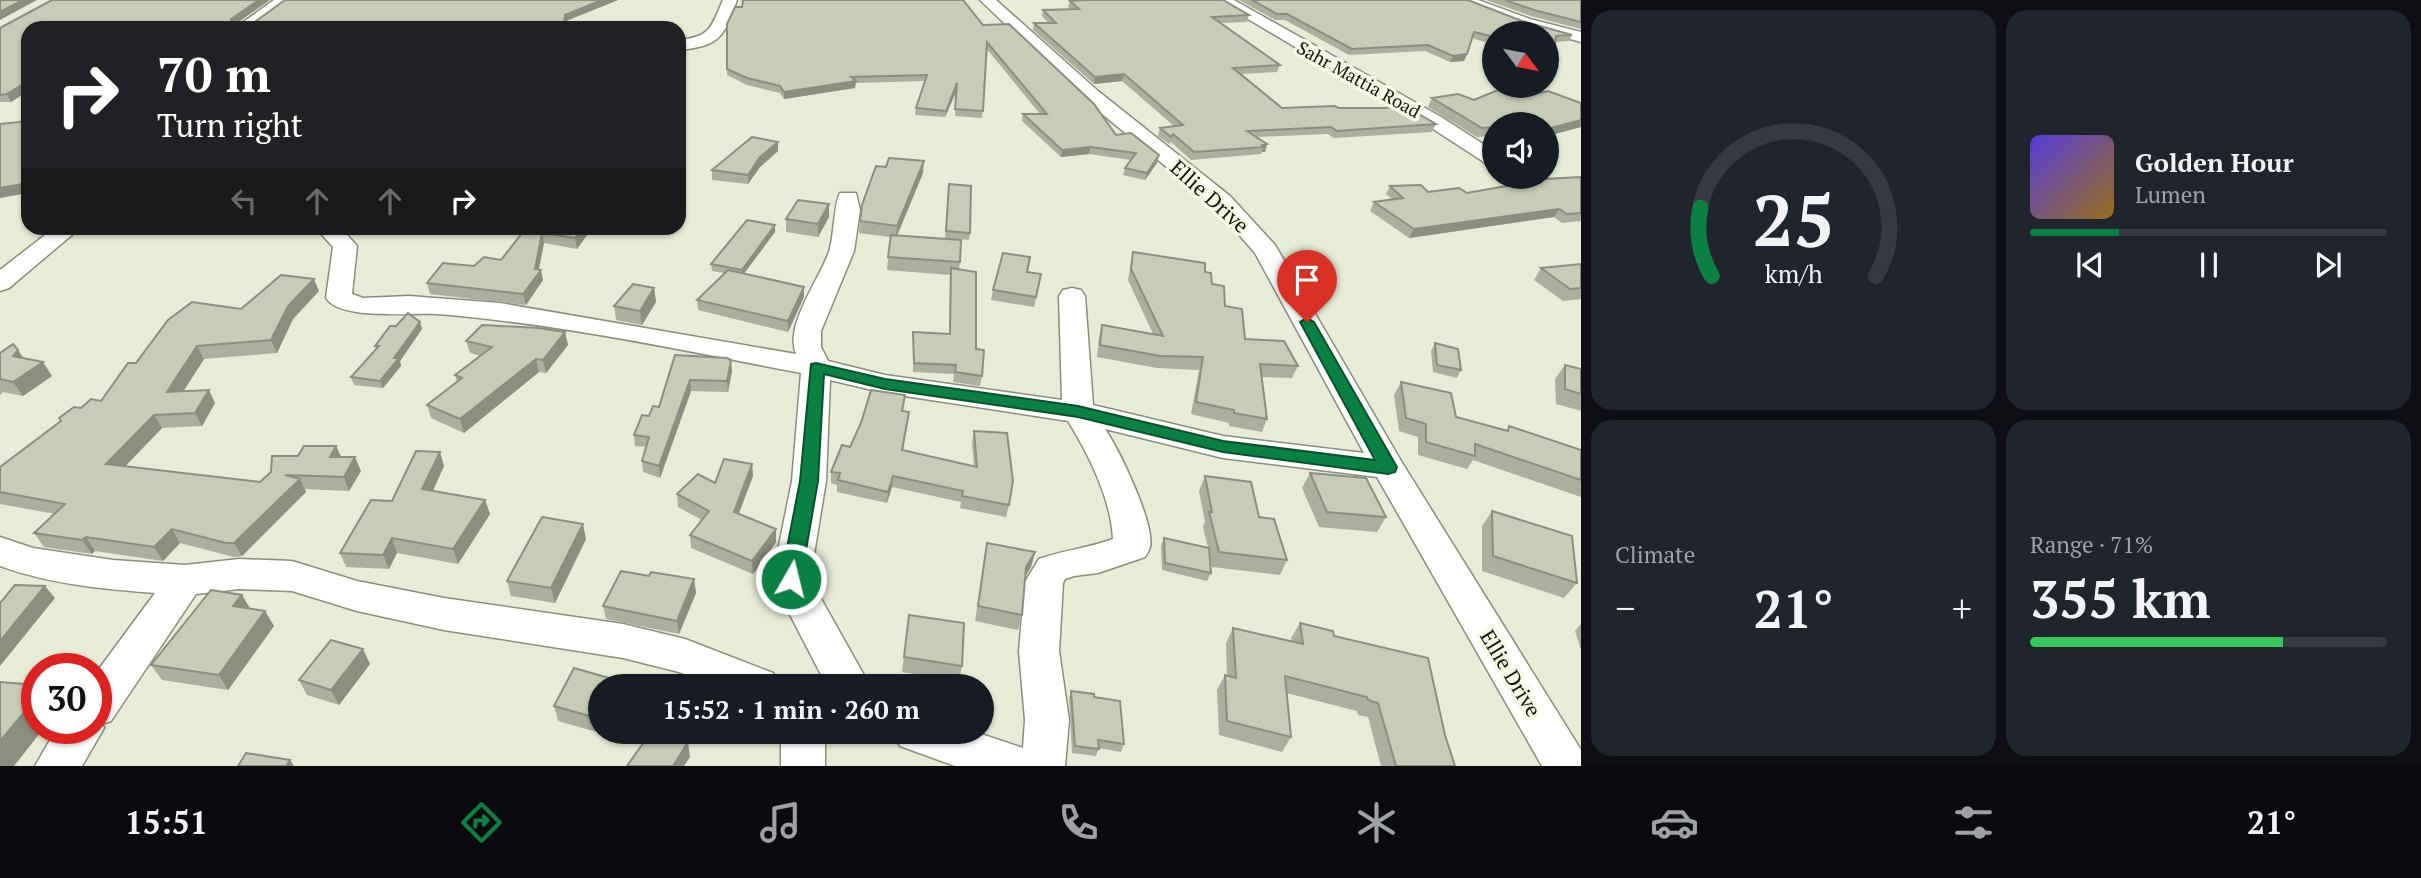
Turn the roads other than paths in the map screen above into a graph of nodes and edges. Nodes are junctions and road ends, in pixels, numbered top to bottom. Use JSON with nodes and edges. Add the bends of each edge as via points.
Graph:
{"nodes":[{"id":1,"x":284,"y":0,"type":"edge"},
{"id":2,"x":730,"y":0,"type":"edge"},
{"id":3,"x":987,"y":0,"type":"edge"},
{"id":4,"x":1223,"y":0,"type":"edge"},
{"id":5,"x":1464,"y":0,"type":"edge"},
{"id":6,"x":253,"y":21,"type":"edge"},
{"id":7,"x":1581,"y":37,"type":"edge"},
{"id":8,"x":686,"y":44,"type":"edge"},
{"id":9,"x":1482,"y":152,"type":"edge"},
{"id":10,"x":848,"y":198,"type":"dead end"},
{"id":11,"x":59,"y":235,"type":"edge"},
{"id":12,"x":335,"y":235,"type":"edge"},
{"id":13,"x":0,"y":283,"type":"edge"},
{"id":14,"x":1072,"y":296,"type":"dead end"},
{"id":15,"x":816,"y":368,"type":"junction"},
{"id":16,"x":1078,"y":412,"type":"junction"},
{"id":17,"x":1388,"y":467,"type":"junction"},
{"id":18,"x":0,"y":551,"type":"edge"},
{"id":19,"x":185,"y":580,"type":"junction"},
{"id":20,"x":729,"y":674,"type":"edge"},
{"id":21,"x":842,"y":674,"type":"edge"},
{"id":22,"x":112,"y":684,"type":"edge"},
{"id":23,"x":71,"y":744,"type":"edge"},
{"id":24,"x":803,"y":744,"type":"edge"},
{"id":25,"x":950,"y":744,"type":"edge"},
{"id":26,"x":57,"y":766,"type":"edge"},
{"id":27,"x":803,"y":766,"type":"edge"},
{"id":28,"x":1015,"y":766,"type":"edge"},
{"id":29,"x":1043,"y":766,"type":"edge"},
{"id":30,"x":1566,"y":766,"type":"edge"}],
"edges":[{"from":1,"to":6,"type":"street"},
{"from":2,"to":8,"type":"street","via":[[715,36]]},
{"from":3,"to":17,"type":"street","name":"Ellie Drive","via":[[1091,95],[1245,224],[1266,250]]},
{"from":4,"to":9,"type":"street","name":"Sahr Mattia Road"},
{"from":5,"to":7,"type":"street"},
{"from":10,"to":15,"type":"street","via":[[842,251],[807,331],[807,347]]},
{"from":11,"to":13,"type":"street"},
{"from":12,"to":15,"type":"street","via":[[345,246],[339,298],[360,306],[409,304],[500,312]]},
{"from":14,"to":16,"type":"street"},
{"from":15,"to":16,"type":"street","via":[[898,386]]},
{"from":15,"to":21,"type":"street","via":[[809,481],[791,579]]},
{"from":16,"to":17,"type":"street","via":[[1223,447]]},
{"from":16,"to":29,"type":"street","via":[[1100,446],[1130,521],[1132,547],[1052,569],[1044,582],[1039,651],[1047,720]]},
{"from":17,"to":30,"type":"street","name":"Ellie Drive"},
{"from":18,"to":19,"type":"street","via":[[31,562],[113,575]]},
{"from":19,"to":20,"type":"street","via":[[239,574],[292,576],[357,596],[444,614],[623,642],[685,656]]},
{"from":19,"to":22,"type":"street"},
{"from":23,"to":26,"type":"street"},
{"from":24,"to":27,"type":"street"},
{"from":25,"to":28,"type":"street"}]}
